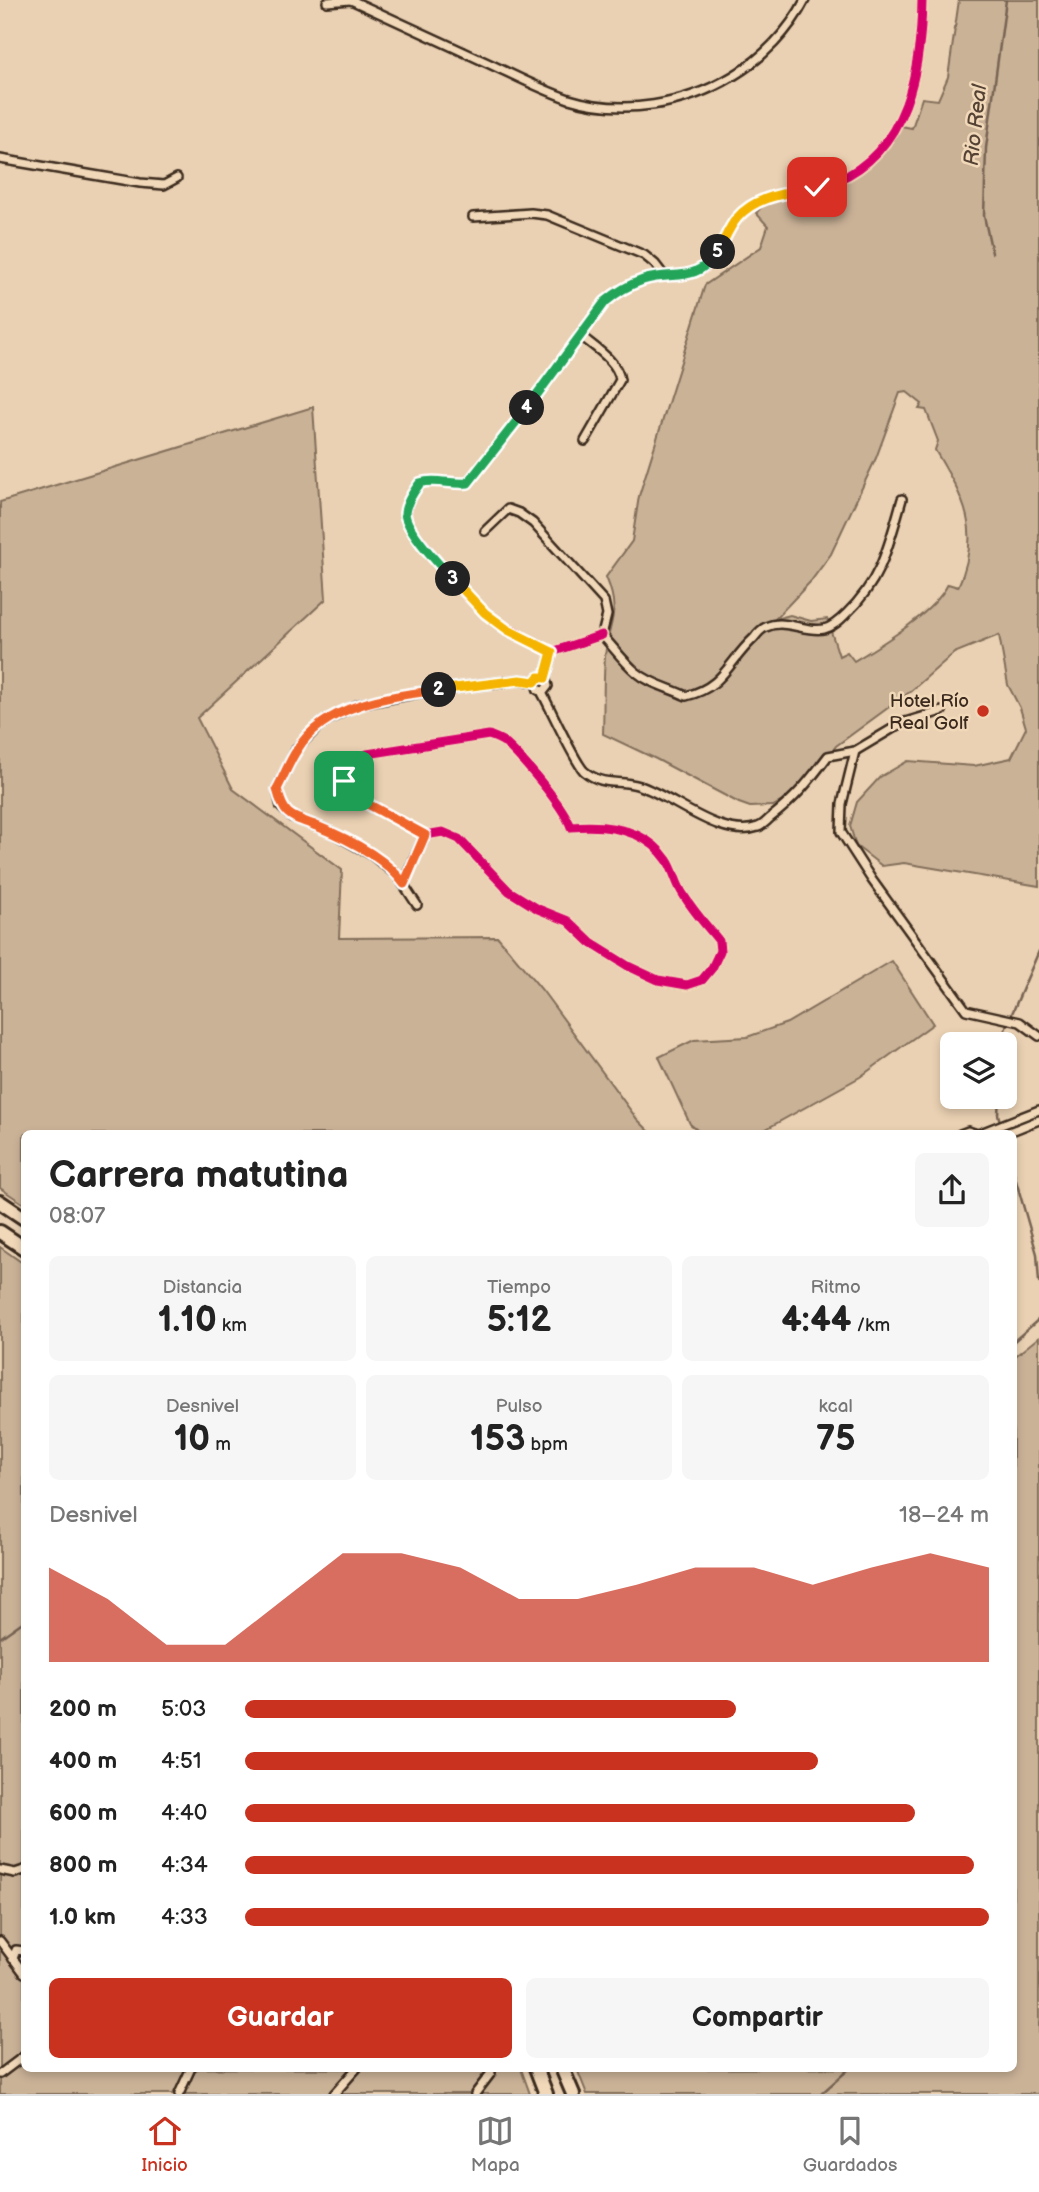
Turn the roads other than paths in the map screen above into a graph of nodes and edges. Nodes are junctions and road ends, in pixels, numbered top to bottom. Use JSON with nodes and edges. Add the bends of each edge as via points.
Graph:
{"nodes":[{"id":1,"x":350,"y":0,"type":"edge"},
{"id":2,"x":805,"y":0,"type":"edge"},
{"id":3,"x":922,"y":0,"type":"edge"},
{"id":4,"x":327,"y":2,"type":"dead end"},
{"id":5,"x":0,"y":159,"type":"edge"},
{"id":6,"x":177,"y":178,"type":"dead end"},
{"id":7,"x":473,"y":217,"type":"dead end"},
{"id":8,"x":666,"y":277,"type":"junction"},
{"id":9,"x":580,"y":335,"type":"junction"},
{"id":10,"x":584,"y":441,"type":"dead end"},
{"id":11,"x":902,"y":499,"type":"dead end"},
{"id":12,"x":485,"y":531,"type":"dead end"},
{"id":13,"x":603,"y":635,"type":"junction"},
{"id":14,"x":552,"y":652,"type":"junction"},
{"id":15,"x":545,"y":678,"type":"junction"},
{"id":16,"x":535,"y":682,"type":"junction"},
{"id":17,"x":541,"y":691,"type":"junction"},
{"id":18,"x":942,"y":711,"type":"dead end"},
{"id":19,"x":855,"y":751,"type":"junction"},
{"id":20,"x":425,"y":835,"type":"junction"},
{"id":21,"x":404,"y":884,"type":"junction"},
{"id":22,"x":417,"y":905,"type":"dead end"},
{"id":23,"x":1039,"y":1037,"type":"edge"},
{"id":24,"x":1039,"y":1110,"type":"edge"},
{"id":25,"x":1039,"y":1120,"type":"edge"},
{"id":26,"x":986,"y":1130,"type":"edge"},
{"id":27,"x":1014,"y":1130,"type":"edge"},
{"id":28,"x":0,"y":1202,"type":"edge"},
{"id":29,"x":21,"y":1216,"type":"edge"},
{"id":30,"x":0,"y":1232,"type":"edge"},
{"id":31,"x":21,"y":1246,"type":"edge"},
{"id":32,"x":0,"y":1870,"type":"edge"},
{"id":33,"x":21,"y":1871,"type":"edge"},
{"id":34,"x":0,"y":1941,"type":"edge"},
{"id":35,"x":21,"y":1951,"type":"edge"},
{"id":36,"x":13,"y":1959,"type":"junction"},
{"id":37,"x":21,"y":1969,"type":"edge"},
{"id":38,"x":21,"y":2058,"type":"edge"},
{"id":39,"x":189,"y":2072,"type":"edge"},
{"id":40,"x":353,"y":2072,"type":"edge"},
{"id":41,"x":491,"y":2072,"type":"edge"},
{"id":42,"x":538,"y":2072,"type":"edge"},
{"id":43,"x":564,"y":2072,"type":"edge"},
{"id":44,"x":0,"y":2074,"type":"edge"},
{"id":45,"x":179,"y":2094,"type":"edge"},
{"id":46,"x":334,"y":2094,"type":"edge"},
{"id":47,"x":475,"y":2094,"type":"edge"},
{"id":48,"x":546,"y":2094,"type":"edge"},
{"id":49,"x":573,"y":2094,"type":"edge"}],
"edges":[{"from":1,"to":2,"type":"street","via":[[569,99],[616,107],[689,98],[719,84],[753,64]]},
{"from":1,"to":4,"type":"street"},
{"from":3,"to":8,"type":"street","via":[[915,78],[900,119],[883,146],[839,180],[766,198],[737,218],[706,267]]},
{"from":5,"to":6,"type":"street","via":[[140,183],[164,185]]},
{"from":7,"to":8,"type":"street","via":[[547,215],[644,255]]},
{"from":8,"to":9,"type":"street","via":[[620,289]]},
{"from":9,"to":10,"type":"street","via":[[610,361],[620,380]]},
{"from":9,"to":14,"type":"street","via":[[468,483],[420,483],[405,512],[409,526],[485,613]]},
{"from":11,"to":13,"type":"street","via":[[885,556],[867,593],[837,622],[825,629],[793,624],[764,627],[724,675],[702,692],[686,696],[636,673]]},
{"from":12,"to":13,"type":"street","via":[[508,509],[533,523],[604,601]]},
{"from":13,"to":14,"type":"street"},
{"from":14,"to":15,"type":"street"},
{"from":15,"to":16,"type":"street"},
{"from":15,"to":17,"type":"street","via":[[548,686]]},
{"from":16,"to":17,"type":"street"},
{"from":16,"to":21,"type":"street","via":[[424,692],[357,705],[322,723],[298,748],[277,789],[281,807],[292,817],[372,855]]},
{"from":17,"to":19,"type":"street","via":[[582,769],[610,783],[638,785],[735,830],[759,827],[795,799],[828,756]]},
{"from":18,"to":19,"type":"street","via":[[902,723]]},
{"from":19,"to":23,"type":"street","via":[[842,804],[841,832],[966,1010],[1020,1023]]},
{"from":20,"to":20,"type":"street","via":[[443,832],[459,839],[509,891],[568,921],[591,943],[658,980],[687,985],[702,980],[720,951],[719,941],[682,894],[669,862],[652,842],[622,830],[571,827],[502,741],[489,735],[367,754],[351,763],[344,781],[366,803]]},
{"from":20,"to":21,"type":"street"},
{"from":21,"to":22,"type":"street"},
{"from":24,"to":26,"type":"street"},
{"from":25,"to":27,"type":"street"},
{"from":28,"to":29,"type":"highway"},
{"from":30,"to":31,"type":"highway"},
{"from":32,"to":33,"type":"street"},
{"from":34,"to":36,"type":"street"},
{"from":35,"to":36,"type":"street","via":[[16,1950]]},
{"from":36,"to":37,"type":"street"},
{"from":38,"to":44,"type":"street"},
{"from":39,"to":45,"type":"street"},
{"from":40,"to":46,"type":"street"},
{"from":41,"to":47,"type":"street"},
{"from":42,"to":48,"type":"highway"},
{"from":43,"to":49,"type":"highway"}]}
